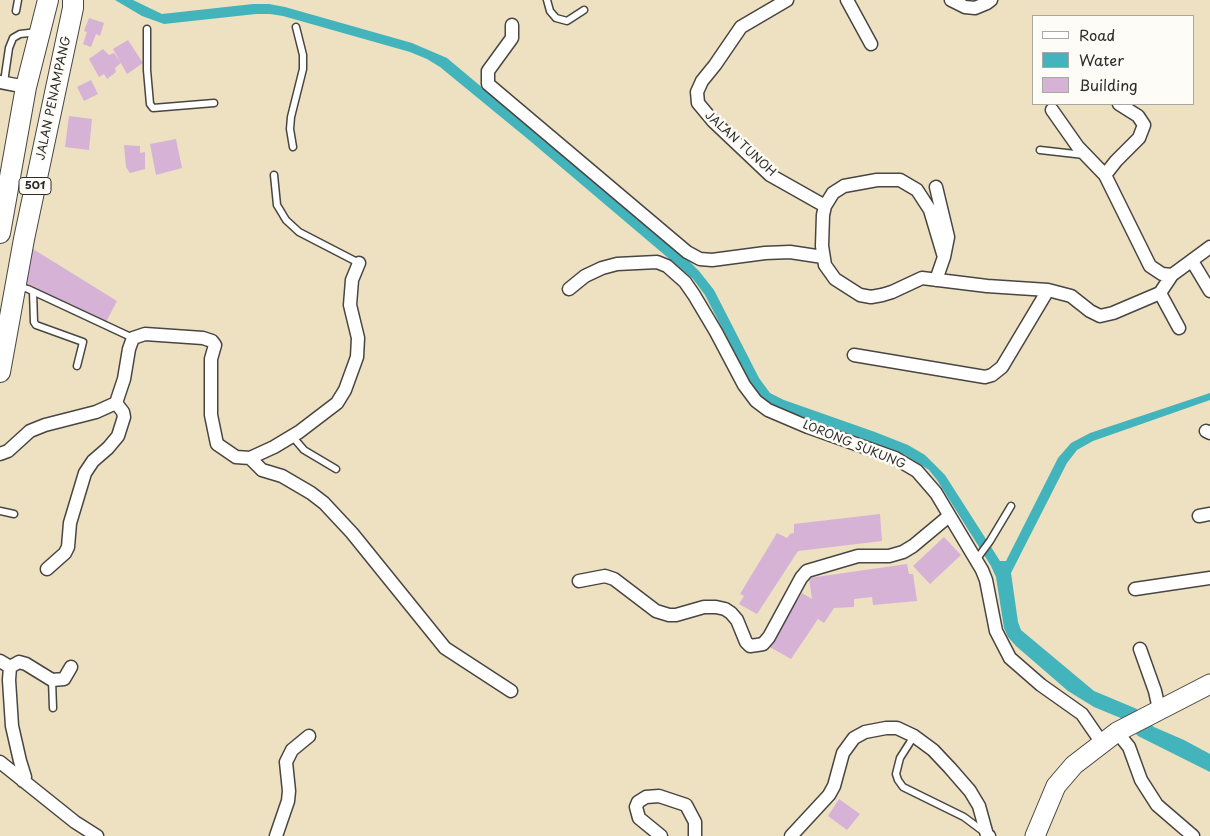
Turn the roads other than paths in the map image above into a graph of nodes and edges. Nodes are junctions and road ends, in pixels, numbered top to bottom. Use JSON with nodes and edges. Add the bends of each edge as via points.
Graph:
{"nodes":[{"id":1,"x":18,"y":0,"type":"edge"},
{"id":2,"x":48,"y":0,"type":"edge"},
{"id":3,"x":73,"y":0,"type":"edge"},
{"id":4,"x":547,"y":0,"type":"edge"},
{"id":5,"x":847,"y":0,"type":"edge"},
{"id":6,"x":951,"y":0,"type":"edge"},
{"id":7,"x":991,"y":0,"type":"edge"},
{"id":8,"x":783,"y":2,"type":"edge"},
{"id":9,"x":584,"y":10,"type":"dead end"},
{"id":10,"x":16,"y":11,"type":"dead end"},
{"id":11,"x":512,"y":25,"type":"dead end"},
{"id":12,"x":296,"y":27,"type":"dead end"},
{"id":13,"x":147,"y":29,"type":"dead end"},
{"id":14,"x":39,"y":32,"type":"junction"},
{"id":15,"x":871,"y":44,"type":"dead end"},
{"id":16,"x":2,"y":82,"type":"edge"},
{"id":17,"x":26,"y":86,"type":"junction"},
{"id":18,"x":214,"y":103,"type":"dead end"},
{"id":19,"x":1120,"y":105,"type":"edge"},
{"id":20,"x":1052,"y":110,"type":"dead end"},
{"id":21,"x":293,"y":147,"type":"dead end"},
{"id":22,"x":1040,"y":150,"type":"dead end"},
{"id":23,"x":1085,"y":155,"type":"junction"},
{"id":24,"x":274,"y":175,"type":"dead end"},
{"id":25,"x":1105,"y":175,"type":"junction"},
{"id":26,"x":936,"y":187,"type":"dead end"},
{"id":27,"x":824,"y":206,"type":"junction"},
{"id":28,"x":2,"y":208,"type":"edge"},
{"id":29,"x":0,"y":233,"type":"edge"},
{"id":30,"x":1210,"y":247,"type":"edge"},
{"id":31,"x":944,"y":256,"type":"junction"},
{"id":32,"x":823,"y":258,"type":"junction"},
{"id":33,"x":1192,"y":261,"type":"junction"},
{"id":34,"x":358,"y":263,"type":"joint"},
{"id":35,"x":1172,"y":275,"type":"junction"},
{"id":36,"x":936,"y":280,"type":"junction"},
{"id":37,"x":24,"y":289,"type":"junction"},
{"id":38,"x":569,"y":289,"type":"dead end"},
{"id":39,"x":1048,"y":290,"type":"junction"},
{"id":40,"x":1210,"y":291,"type":"edge"},
{"id":41,"x":1160,"y":293,"type":"junction"},
{"id":42,"x":1179,"y":328,"type":"dead end"},
{"id":43,"x":133,"y":338,"type":"junction"},
{"id":44,"x":854,"y":355,"type":"dead end"},
{"id":45,"x":77,"y":366,"type":"dead end"},
{"id":46,"x":0,"y":372,"type":"edge"},
{"id":47,"x":116,"y":403,"type":"junction"},
{"id":48,"x":292,"y":436,"type":"junction"},
{"id":49,"x":0,"y":454,"type":"edge"},
{"id":50,"x":250,"y":458,"type":"junction"},
{"id":51,"x":336,"y":469,"type":"dead end"},
{"id":52,"x":1011,"y":506,"type":"dead end"},
{"id":53,"x":0,"y":511,"type":"edge"},
{"id":54,"x":14,"y":514,"type":"dead end"},
{"id":55,"x":949,"y":516,"type":"junction"},
{"id":56,"x":978,"y":557,"type":"junction"},
{"id":57,"x":46,"y":569,"type":"dead end"},
{"id":58,"x":1210,"y":578,"type":"edge"},
{"id":59,"x":579,"y":581,"type":"dead end"},
{"id":60,"x":1135,"y":589,"type":"dead end"},
{"id":61,"x":1140,"y":649,"type":"dead end"},
{"id":62,"x":5,"y":664,"type":"edge"},
{"id":63,"x":72,"y":667,"type":"dead end"},
{"id":64,"x":52,"y":680,"type":"junction"},
{"id":65,"x":1210,"y":684,"type":"edge"},
{"id":66,"x":511,"y":691,"type":"dead end"},
{"id":67,"x":53,"y":708,"type":"dead end"},
{"id":68,"x":1153,"y":712,"type":"junction"},
{"id":69,"x":1115,"y":734,"type":"junction"},
{"id":70,"x":309,"y":736,"type":"dead end"},
{"id":71,"x":914,"y":736,"type":"junction"},
{"id":72,"x":0,"y":762,"type":"edge"},
{"id":73,"x":23,"y":781,"type":"junction"},
{"id":74,"x":93,"y":835,"type":"edge"},
{"id":75,"x":988,"y":835,"type":"edge"},
{"id":76,"x":276,"y":836,"type":"edge"},
{"id":77,"x":661,"y":836,"type":"edge"},
{"id":78,"x":695,"y":836,"type":"edge"},
{"id":79,"x":791,"y":836,"type":"edge"},
{"id":80,"x":1035,"y":836,"type":"edge"},
{"id":81,"x":1193,"y":836,"type":"edge"}],
"edges":[{"from":1,"to":10,"type":"lane"},
{"from":2,"to":14,"type":"main road","number":"501"},
{"from":3,"to":37,"type":"main road","name":"JALAN PENAMPANG","number":"501","via":[[24,239]]},
{"from":4,"to":9,"type":"lane","via":[[556,18],[567,21]]},
{"from":5,"to":15,"type":"street"},
{"from":6,"to":7,"type":"street","via":[[975,8]]},
{"from":8,"to":27,"type":"street","name":"JALAN TUNOH","via":[[741,27],[696,92],[698,103],[770,175]]},
{"from":11,"to":32,"type":"street","via":[[512,38],[488,71],[488,84],[687,252],[700,259],[712,260],[790,252]]},
{"from":12,"to":21,"type":"lane","via":[[303,55],[291,116]]},
{"from":13,"to":18,"type":"lane","via":[[147,70],[152,108]]},
{"from":14,"to":16,"type":"lane","via":[[13,38]]},
{"from":14,"to":17,"type":"main road","number":"501"},
{"from":16,"to":17,"type":"street"},
{"from":17,"to":28,"type":"main road","number":"501"},
{"from":19,"to":25,"type":"street","via":[[1138,116],[1144,125],[1139,138]]},
{"from":20,"to":23,"type":"street"},
{"from":22,"to":23,"type":"lane"},
{"from":23,"to":25,"type":"street"},
{"from":24,"to":34,"type":"lane","via":[[277,205],[286,220],[299,232]]},
{"from":25,"to":35,"type":"street","via":[[1150,266],[1162,274]]},
{"from":26,"to":31,"type":"street","via":[[948,237]]},
{"from":27,"to":31,"type":"street","via":[[833,193],[844,186],[900,180],[917,190],[930,210]]},
{"from":27,"to":32,"type":"street"},
{"from":28,"to":29,"type":"main road","number":"501"},
{"from":30,"to":33,"type":"street"},
{"from":31,"to":36,"type":"street"},
{"from":32,"to":36,"type":"street","via":[[835,279],[860,295],[882,296],[922,278]]},
{"from":33,"to":35,"type":"street"},
{"from":33,"to":40,"type":"street"},
{"from":34,"to":48,"type":"street","via":[[352,280],[350,305],[358,338],[345,390],[337,402]]},
{"from":35,"to":41,"type":"street"},
{"from":36,"to":39,"type":"street"},
{"from":37,"to":43,"type":"lane"},
{"from":37,"to":45,"type":"lane","via":[[36,325],[83,342]]},
{"from":37,"to":46,"type":"main road","name":"JALAN PENAMPANG","number":"501"},
{"from":38,"to":55,"type":"street","name":"LORONG SUKUNG","via":[[585,276],[617,264],[657,262],[668,266],[694,295],[756,401],[768,410],[895,458],[917,471],[936,493]]},
{"from":39,"to":41,"type":"street","via":[[1071,296],[1100,316]]},
{"from":39,"to":44,"type":"street","via":[[1002,367],[992,375],[985,377]]},
{"from":41,"to":42,"type":"street"},
{"from":43,"to":47,"type":"street"},
{"from":43,"to":50,"type":"street","via":[[145,334],[212,341],[215,345],[211,359],[211,415],[217,444],[236,457]]},
{"from":47,"to":49,"type":"street","via":[[30,431]]},
{"from":47,"to":57,"type":"street","via":[[124,417],[118,436],[86,473],[70,522],[68,547]]},
{"from":48,"to":50,"type":"street"},
{"from":48,"to":51,"type":"lane","via":[[304,450]]},
{"from":50,"to":66,"type":"street","via":[[262,470],[282,476],[324,503],[445,648]]},
{"from":52,"to":56,"type":"lane"},
{"from":53,"to":54,"type":"lane"},
{"from":55,"to":56,"type":"street","name":"LORONG SUKUNG"},
{"from":55,"to":59,"type":"street","via":[[903,552],[889,556],[858,556],[807,571],[763,644],[750,646],[737,620],[725,609],[704,607],[669,615],[656,611],[614,579],[605,576]]},
{"from":56,"to":69,"type":"street","name":"LORONG SUKUNG","via":[[996,631],[1010,658],[1041,685]]},
{"from":58,"to":60,"type":"street"},
{"from":61,"to":68,"type":"street","via":[[1155,691]]},
{"from":62,"to":64,"type":"street","via":[[26,664]]},
{"from":62,"to":73,"type":"street","via":[[12,726],[25,776]]},
{"from":63,"to":64,"type":"street","via":[[64,679]]},
{"from":64,"to":67,"type":"lane"},
{"from":65,"to":68,"type":"main road"},
{"from":68,"to":69,"type":"main road"},
{"from":69,"to":80,"type":"main road","via":[[1074,765],[1056,786]]},
{"from":69,"to":81,"type":"street","name":"LORONG SUKUNG","via":[[1129,746],[1141,780],[1158,805]]},
{"from":70,"to":76,"type":"street","via":[[292,750],[286,762],[290,792]]},
{"from":71,"to":75,"type":"street","via":[[933,750],[970,791],[979,806]]},
{"from":71,"to":75,"type":"lane","via":[[900,758],[896,774],[903,787],[964,817]]},
{"from":71,"to":79,"type":"street","via":[[897,728],[886,728],[854,738],[843,753],[829,795]]},
{"from":72,"to":73,"type":"street"},
{"from":73,"to":74,"type":"street"},
{"from":77,"to":78,"type":"street","via":[[639,818],[636,807],[646,797],[659,796],[686,805],[695,822]]}]}
